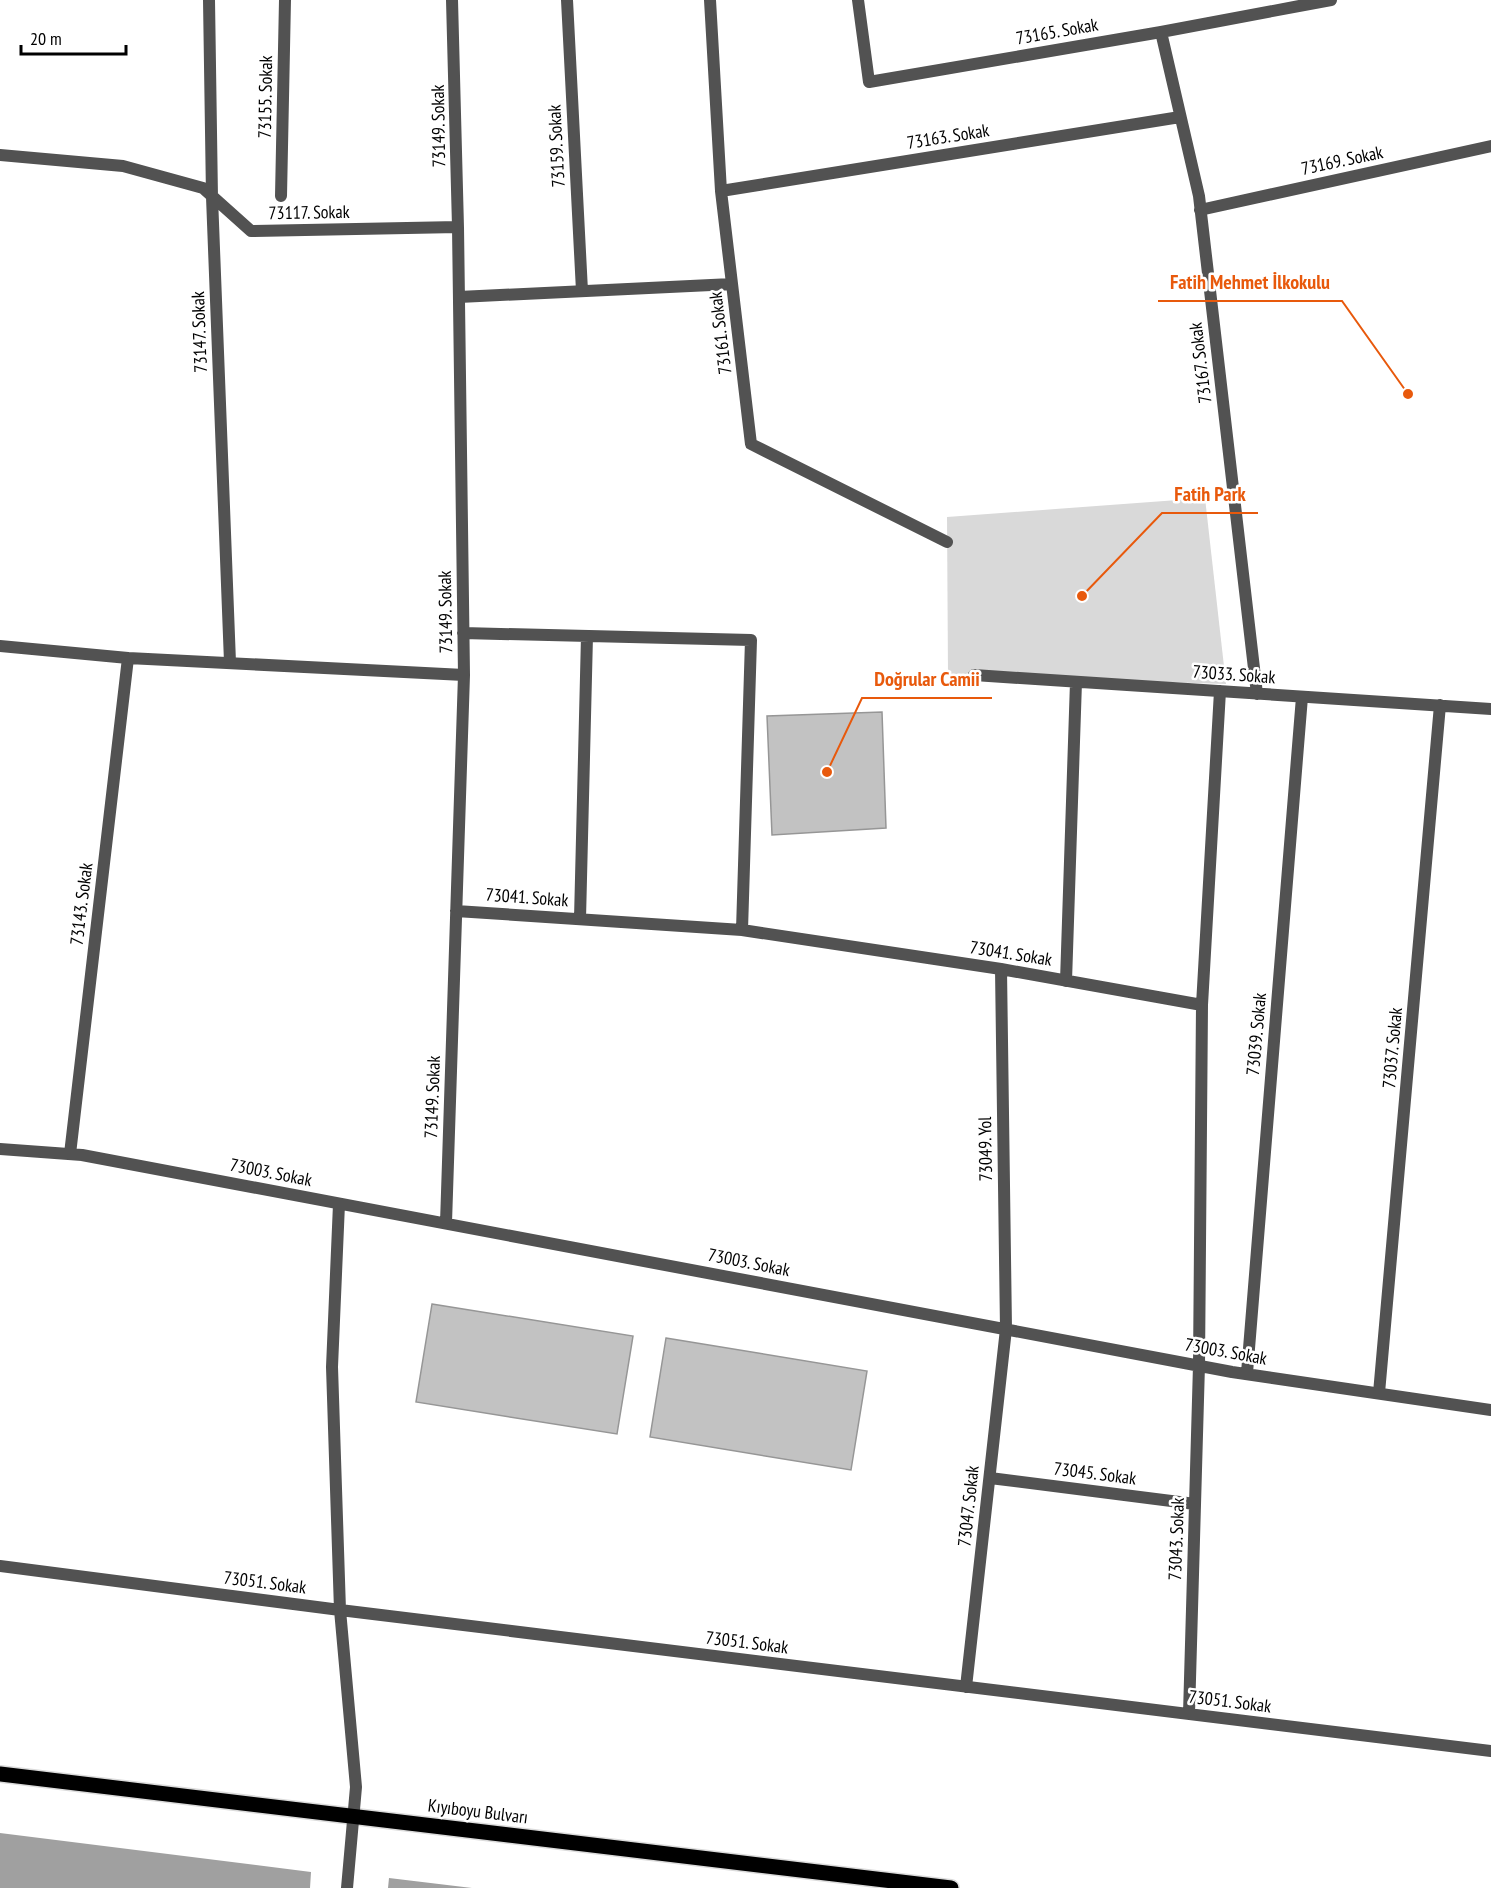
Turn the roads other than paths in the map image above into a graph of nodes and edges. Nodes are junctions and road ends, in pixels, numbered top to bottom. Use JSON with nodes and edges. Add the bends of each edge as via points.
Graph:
{"nodes":[{"id":1,"x":209,"y":0,"type":"edge"},
{"id":2,"x":285,"y":0,"type":"edge"},
{"id":3,"x":452,"y":0,"type":"edge"},
{"id":4,"x":567,"y":0,"type":"edge"},
{"id":5,"x":710,"y":0,"type":"edge"},
{"id":6,"x":858,"y":0,"type":"edge"},
{"id":7,"x":1331,"y":0,"type":"edge"},
{"id":8,"x":1161,"y":32,"type":"junction"},
{"id":9,"x":1180,"y":117,"type":"junction"},
{"id":10,"x":1491,"y":146,"type":"edge"},
{"id":11,"x":0,"y":154,"type":"edge"},
{"id":12,"x":722,"y":191,"type":"junction"},
{"id":13,"x":281,"y":196,"type":"dead end"},
{"id":14,"x":212,"y":197,"type":"junction"},
{"id":15,"x":1200,"y":210,"type":"junction"},
{"id":16,"x":458,"y":227,"type":"junction"},
{"id":17,"x":732,"y":284,"type":"junction"},
{"id":18,"x":582,"y":291,"type":"junction"},
{"id":19,"x":459,"y":297,"type":"junction"},
{"id":20,"x":947,"y":542,"type":"dead end"},
{"id":21,"x":463,"y":633,"type":"junction"},
{"id":22,"x":587,"y":636,"type":"junction"},
{"id":23,"x":0,"y":646,"type":"edge"},
{"id":24,"x":128,"y":658,"type":"junction"},
{"id":25,"x":230,"y":662,"type":"junction"},
{"id":26,"x":464,"y":675,"type":"junction"},
{"id":27,"x":974,"y":675,"type":"dead end"},
{"id":28,"x":1076,"y":682,"type":"junction"},
{"id":29,"x":1220,"y":691,"type":"junction"},
{"id":30,"x":1257,"y":694,"type":"junction"},
{"id":31,"x":1302,"y":697,"type":"junction"},
{"id":32,"x":1440,"y":705,"type":"junction"},
{"id":33,"x":1491,"y":709,"type":"edge"},
{"id":34,"x":456,"y":911,"type":"junction"},
{"id":35,"x":580,"y":919,"type":"junction"},
{"id":36,"x":741,"y":930,"type":"junction"},
{"id":37,"x":1001,"y":969,"type":"junction"},
{"id":38,"x":1066,"y":981,"type":"junction"},
{"id":39,"x":1202,"y":1005,"type":"junction"},
{"id":40,"x":0,"y":1149,"type":"edge"},
{"id":41,"x":70,"y":1154,"type":"junction"},
{"id":42,"x":339,"y":1204,"type":"junction"},
{"id":43,"x":446,"y":1223,"type":"junction"},
{"id":44,"x":1006,"y":1329,"type":"junction"},
{"id":45,"x":1199,"y":1365,"type":"junction"},
{"id":46,"x":1247,"y":1373,"type":"junction"},
{"id":47,"x":1379,"y":1393,"type":"junction"},
{"id":48,"x":1491,"y":1410,"type":"edge"},
{"id":49,"x":990,"y":1478,"type":"junction"},
{"id":50,"x":1195,"y":1504,"type":"junction"},
{"id":51,"x":0,"y":1566,"type":"edge"},
{"id":52,"x":340,"y":1610,"type":"junction"},
{"id":53,"x":966,"y":1687,"type":"junction"},
{"id":54,"x":1190,"y":1714,"type":"junction"},
{"id":55,"x":1491,"y":1751,"type":"edge"},
{"id":56,"x":0,"y":1774,"type":"edge"},
{"id":57,"x":352,"y":1816,"type":"junction"},
{"id":58,"x":347,"y":1888,"type":"edge"},
{"id":59,"x":951,"y":1888,"type":"edge"}],
"edges":[{"from":1,"to":14,"type":"street","name":"73147. Sokak"},
{"from":2,"to":13,"type":"street","name":"73155. Sokak"},
{"from":3,"to":16,"type":"street","name":"73149. Sokak"},
{"from":4,"to":18,"type":"street","name":"73159. Sokak"},
{"from":5,"to":12,"type":"street","name":"73161. Sokak"},
{"from":6,"to":8,"type":"street","name":"73165. Sokak","via":[[869,82]]},
{"from":7,"to":8,"type":"street","name":"73165. Sokak"},
{"from":8,"to":9,"type":"street","name":"73167. Sokak"},
{"from":9,"to":12,"type":"street","name":"73163. Sokak"},
{"from":9,"to":15,"type":"street","name":"73167. Sokak"},
{"from":10,"to":15,"type":"street","name":"73169. Sokak"},
{"from":11,"to":14,"type":"street","name":"73117. Sokak","via":[[123,166],[203,188]]},
{"from":12,"to":17,"type":"street","name":"73161. Sokak"},
{"from":14,"to":16,"type":"street","name":"73117. Sokak","via":[[251,231]]},
{"from":14,"to":25,"type":"street","name":"73147. Sokak"},
{"from":15,"to":30,"type":"street","name":"73167. Sokak"},
{"from":16,"to":19,"type":"street","name":"73149. Sokak"},
{"from":17,"to":18,"type":"street"},
{"from":17,"to":20,"type":"street","name":"73161. Sokak","via":[[751,444]]},
{"from":18,"to":19,"type":"street"},
{"from":19,"to":21,"type":"street","name":"73149. Sokak"},
{"from":21,"to":22,"type":"street"},
{"from":21,"to":26,"type":"street","name":"73149. Sokak"},
{"from":22,"to":35,"type":"street"},
{"from":22,"to":36,"type":"street","via":[[751,640]]},
{"from":23,"to":24,"type":"street"},
{"from":24,"to":25,"type":"street"},
{"from":24,"to":41,"type":"street","name":"73143. Sokak"},
{"from":25,"to":26,"type":"street"},
{"from":26,"to":34,"type":"street","name":"73149. Sokak"},
{"from":27,"to":28,"type":"street","name":"73033. Sokak"},
{"from":28,"to":29,"type":"street","name":"73033. Sokak"},
{"from":28,"to":38,"type":"street"},
{"from":29,"to":30,"type":"street","name":"73033. Sokak"},
{"from":29,"to":39,"type":"street"},
{"from":30,"to":31,"type":"street","name":"73033. Sokak"},
{"from":31,"to":32,"type":"street","name":"73033. Sokak"},
{"from":31,"to":46,"type":"street","name":"73039. Sokak"},
{"from":32,"to":33,"type":"street","name":"73033. Sokak"},
{"from":32,"to":47,"type":"street","name":"73037. Sokak"},
{"from":34,"to":35,"type":"street","name":"73041. Sokak"},
{"from":34,"to":43,"type":"street","name":"73149. Sokak"},
{"from":35,"to":36,"type":"street","name":"73041. Sokak"},
{"from":36,"to":37,"type":"street","name":"73041. Sokak"},
{"from":37,"to":38,"type":"street","name":"73041. Sokak"},
{"from":37,"to":44,"type":"street","name":"73049. Yol"},
{"from":38,"to":39,"type":"street","name":"73041. Sokak"},
{"from":39,"to":45,"type":"street"},
{"from":40,"to":41,"type":"street","name":"73003. Sokak"},
{"from":41,"to":42,"type":"street","name":"73003. Sokak"},
{"from":42,"to":43,"type":"street","name":"73003. Sokak"},
{"from":42,"to":52,"type":"street","via":[[332,1367]]},
{"from":43,"to":44,"type":"street","name":"73003. Sokak"},
{"from":44,"to":45,"type":"street","name":"73003. Sokak"},
{"from":44,"to":49,"type":"street","name":"73047. Sokak"},
{"from":45,"to":46,"type":"street","name":"73003. Sokak"},
{"from":45,"to":50,"type":"street","name":"73043. Sokak"},
{"from":46,"to":47,"type":"street","name":"73003. Sokak"},
{"from":47,"to":48,"type":"street","name":"73003. Sokak"},
{"from":49,"to":50,"type":"street","name":"73045. Sokak"},
{"from":49,"to":53,"type":"street","name":"73047. Sokak"},
{"from":50,"to":54,"type":"street","name":"73043. Sokak"},
{"from":51,"to":52,"type":"street","name":"73051. Sokak"},
{"from":52,"to":53,"type":"street","name":"73051. Sokak"},
{"from":52,"to":57,"type":"street","via":[[356,1786]]},
{"from":53,"to":54,"type":"street","name":"73051. Sokak"},
{"from":54,"to":55,"type":"street","name":"73051. Sokak"},
{"from":56,"to":57,"type":"main road","name":"Kıyıboyu Bulvarı"},
{"from":57,"to":58,"type":"street"},
{"from":57,"to":59,"type":"main road","name":"Kıyıboyu Bulvarı"}]}
